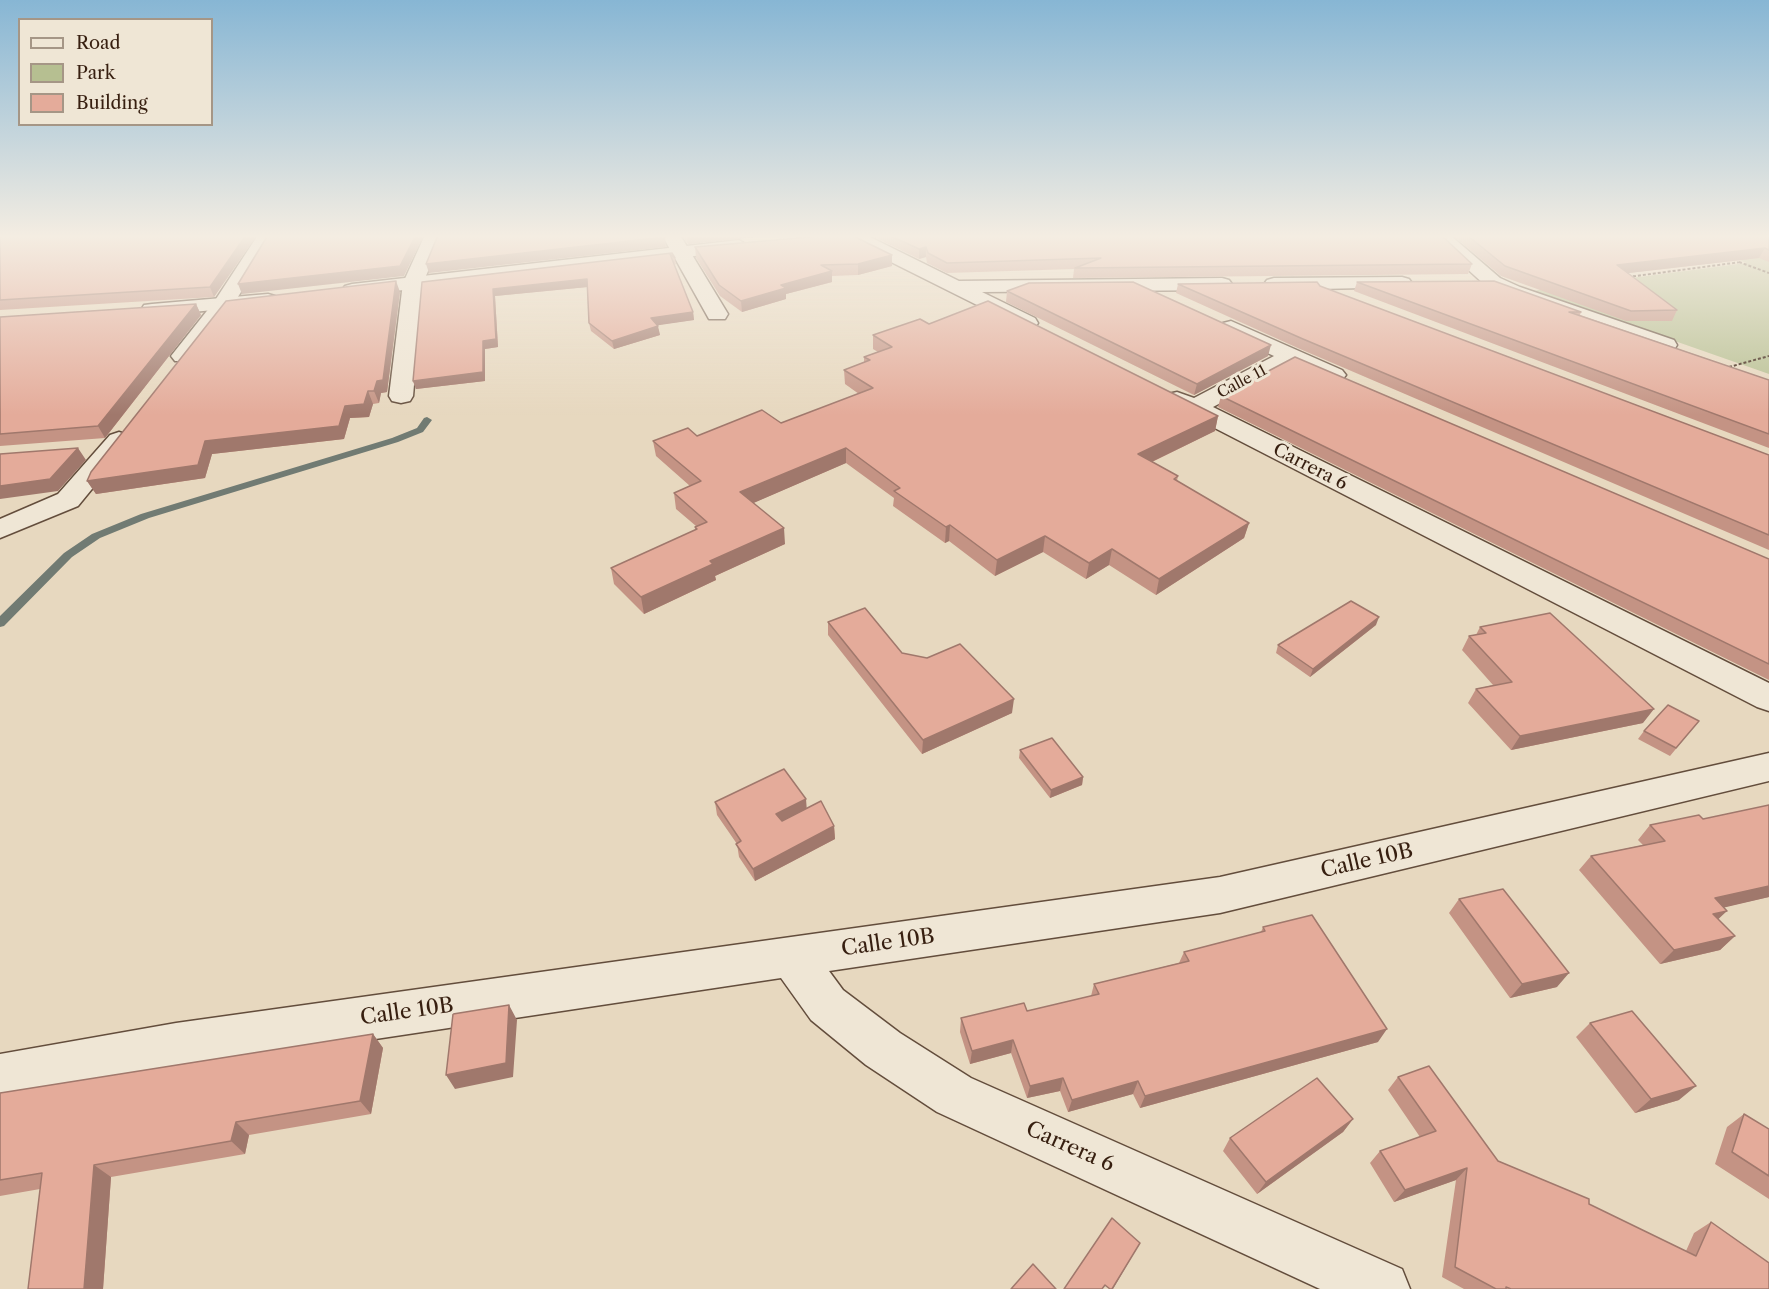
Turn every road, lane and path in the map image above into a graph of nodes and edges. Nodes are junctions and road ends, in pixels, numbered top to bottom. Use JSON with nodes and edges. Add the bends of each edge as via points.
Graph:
{"nodes":[{"id":1,"x":228,"y":295,"type":"edge"},
{"id":2,"x":412,"y":295,"type":"edge"},
{"id":3,"x":706,"y":295,"type":"edge"},
{"id":4,"x":975,"y":295,"type":"edge"},
{"id":5,"x":1158,"y":295,"type":"edge"},
{"id":6,"x":1340,"y":295,"type":"edge"},
{"id":7,"x":1525,"y":295,"type":"edge"},
{"id":8,"x":289,"y":297,"type":"edge"},
{"id":9,"x":222,"y":305,"type":"junction"},
{"id":10,"x":1366,"y":305,"type":"edge"},
{"id":11,"x":128,"y":311,"type":"edge"},
{"id":12,"x":717,"y":314,"type":"dead end"},
{"id":13,"x":1049,"y":334,"type":"edge"},
{"id":14,"x":1292,"y":356,"type":"junction"},
{"id":15,"x":1769,"y":356,"type":"edge"},
{"id":16,"x":1729,"y":367,"type":"joint"},
{"id":17,"x":172,"y":372,"type":"edge"},
{"id":18,"x":1357,"y":384,"type":"edge"},
{"id":19,"x":1152,"y":387,"type":"edge"},
{"id":20,"x":401,"y":396,"type":"dead end"},
{"id":21,"x":1194,"y":408,"type":"junction"},
{"id":22,"x":136,"y":419,"type":"edge"},
{"id":23,"x":114,"y":447,"type":"junction"},
{"id":24,"x":80,"y":450,"type":"edge"},
{"id":25,"x":0,"y":530,"type":"edge"},
{"id":26,"x":1769,"y":698,"type":"edge"},
{"id":27,"x":1769,"y":767,"type":"edge"},
{"id":28,"x":791,"y":957,"type":"junction"},
{"id":29,"x":0,"y":1078,"type":"edge"},
{"id":30,"x":1382,"y":1289,"type":"edge"}],
"edges":[{"from":1,"to":9,"type":"street"},
{"from":2,"to":20,"type":"street"},
{"from":3,"to":12,"type":"street"},
{"from":4,"to":13,"type":"street"},
{"from":5,"to":14,"type":"street"},
{"from":6,"to":10,"type":"street"},
{"from":7,"to":16,"type":"street"},
{"from":8,"to":9,"type":"street"},
{"from":9,"to":11,"type":"street"},
{"from":9,"to":17,"type":"street"},
{"from":14,"to":18,"type":"street"},
{"from":14,"to":21,"type":"street","name":"Calle 11"},
{"from":15,"to":16,"type":"path"},
{"from":19,"to":21,"type":"street","name":"Carrera 6"},
{"from":21,"to":26,"type":"street","name":"Carrera 6"},
{"from":22,"to":23,"type":"street"},
{"from":23,"to":24,"type":"street"},
{"from":23,"to":25,"type":"street","via":[[69,500]]},
{"from":27,"to":28,"type":"street","name":"Calle 10B","via":[[1220,896]]},
{"from":28,"to":29,"type":"street","name":"Calle 10B","via":[[176,1046]]},
{"from":28,"to":30,"type":"street","name":"Carrera 6","via":[[827,1005],[883,1049],[954,1095]]}]}
